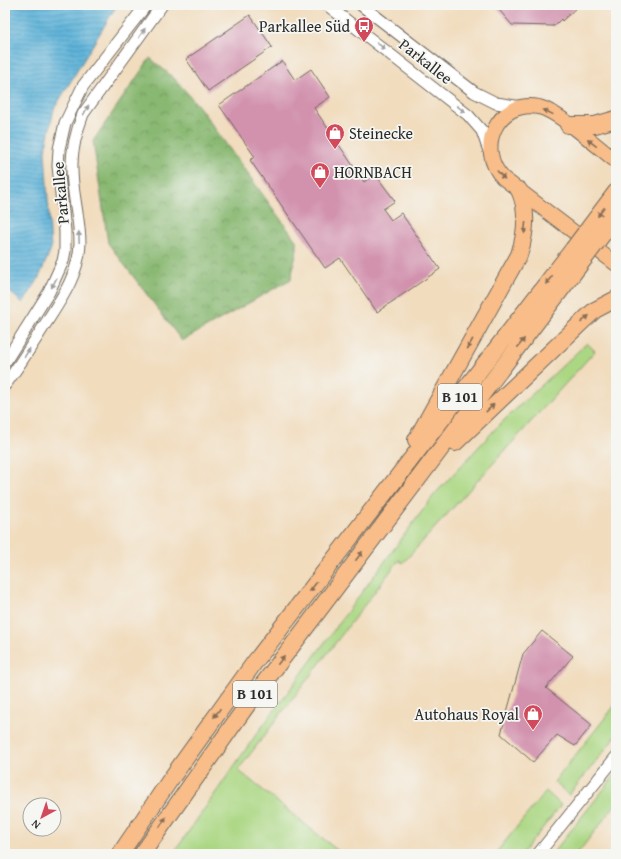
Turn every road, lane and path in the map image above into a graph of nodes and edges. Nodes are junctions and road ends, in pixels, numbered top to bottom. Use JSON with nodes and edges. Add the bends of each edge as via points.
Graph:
{"nodes":[{"id":1,"x":146,"y":5,"type":"edge"},
{"id":2,"x":162,"y":5,"type":"edge"},
{"id":3,"x":328,"y":5,"type":"edge"},
{"id":4,"x":361,"y":5,"type":"edge"},
{"id":5,"x":524,"y":107,"type":"junction"},
{"id":6,"x":616,"y":119,"type":"edge"},
{"id":7,"x":568,"y":125,"type":"junction"},
{"id":8,"x":490,"y":154,"type":"junction"},
{"id":9,"x":616,"y":161,"type":"edge"},
{"id":10,"x":519,"y":190,"type":"junction"},
{"id":11,"x":616,"y":192,"type":"edge"},
{"id":12,"x":616,"y":217,"type":"edge"},
{"id":13,"x":591,"y":237,"type":"junction"},
{"id":14,"x":579,"y":253,"type":"junction"},
{"id":15,"x":616,"y":264,"type":"edge"},
{"id":16,"x":616,"y":299,"type":"edge"},
{"id":17,"x":5,"y":362,"type":"edge"},
{"id":18,"x":5,"y":385,"type":"edge"},
{"id":19,"x":379,"y":530,"type":"junction"},
{"id":20,"x":345,"y":545,"type":"junction"},
{"id":21,"x":616,"y":757,"type":"edge"},
{"id":22,"x":120,"y":854,"type":"edge"},
{"id":23,"x":142,"y":854,"type":"edge"},
{"id":24,"x":538,"y":854,"type":"edge"}],
"edges":[{"from":1,"to":17,"type":"street","name":"Parkallee","one_way":true,"via":[[83,86],[65,123],[58,166],[65,231],[63,261],[49,292]]},
{"from":18,"to":2,"type":"street","name":"Parkallee","one_way":true,"via":[[68,286],[77,266],[80,233],[72,165],[77,130],[83,114]]},
{"from":3,"to":8,"type":"street","name":"Parkallee","one_way":true,"via":[[468,115],[482,131]]},
{"from":4,"to":5,"type":"street","name":"Parkallee","via":[[474,92],[496,103]]},
{"from":7,"to":5,"type":"main road","one_way":true,"via":[[544,109]]},
{"from":5,"to":8,"type":"main road","via":[[511,112],[499,122],[490,139]]},
{"from":6,"to":7,"type":"highway","via":[[595,125]]},
{"from":9,"to":7,"type":"main road","one_way":true},
{"from":8,"to":10,"type":"main road","one_way":true,"via":[[499,174]]},
{"from":10,"to":15,"type":"main road"},
{"from":10,"to":20,"type":"highway","one_way":true,"via":[[525,206],[526,220],[522,244],[514,266],[419,436]]},
{"from":11,"to":13,"type":"highway","number":"B 101","one_way":true},
{"from":12,"to":13,"type":"highway","number":"B 101"},
{"from":13,"to":14,"type":"highway","number":"B 101","bridge":true},
{"from":19,"to":14,"type":"highway","number":"B 101","one_way":true},
{"from":14,"to":20,"type":"highway","number":"B 101","one_way":true},
{"from":19,"to":16,"type":"highway","one_way":true,"via":[[467,430],[595,310]]},
{"from":23,"to":19,"type":"highway","number":"B 101","one_way":true,"via":[[211,754]]},
{"from":20,"to":22,"type":"highway","number":"B 101","one_way":true,"via":[[225,702]]},
{"from":21,"to":24,"type":"street"}]}
